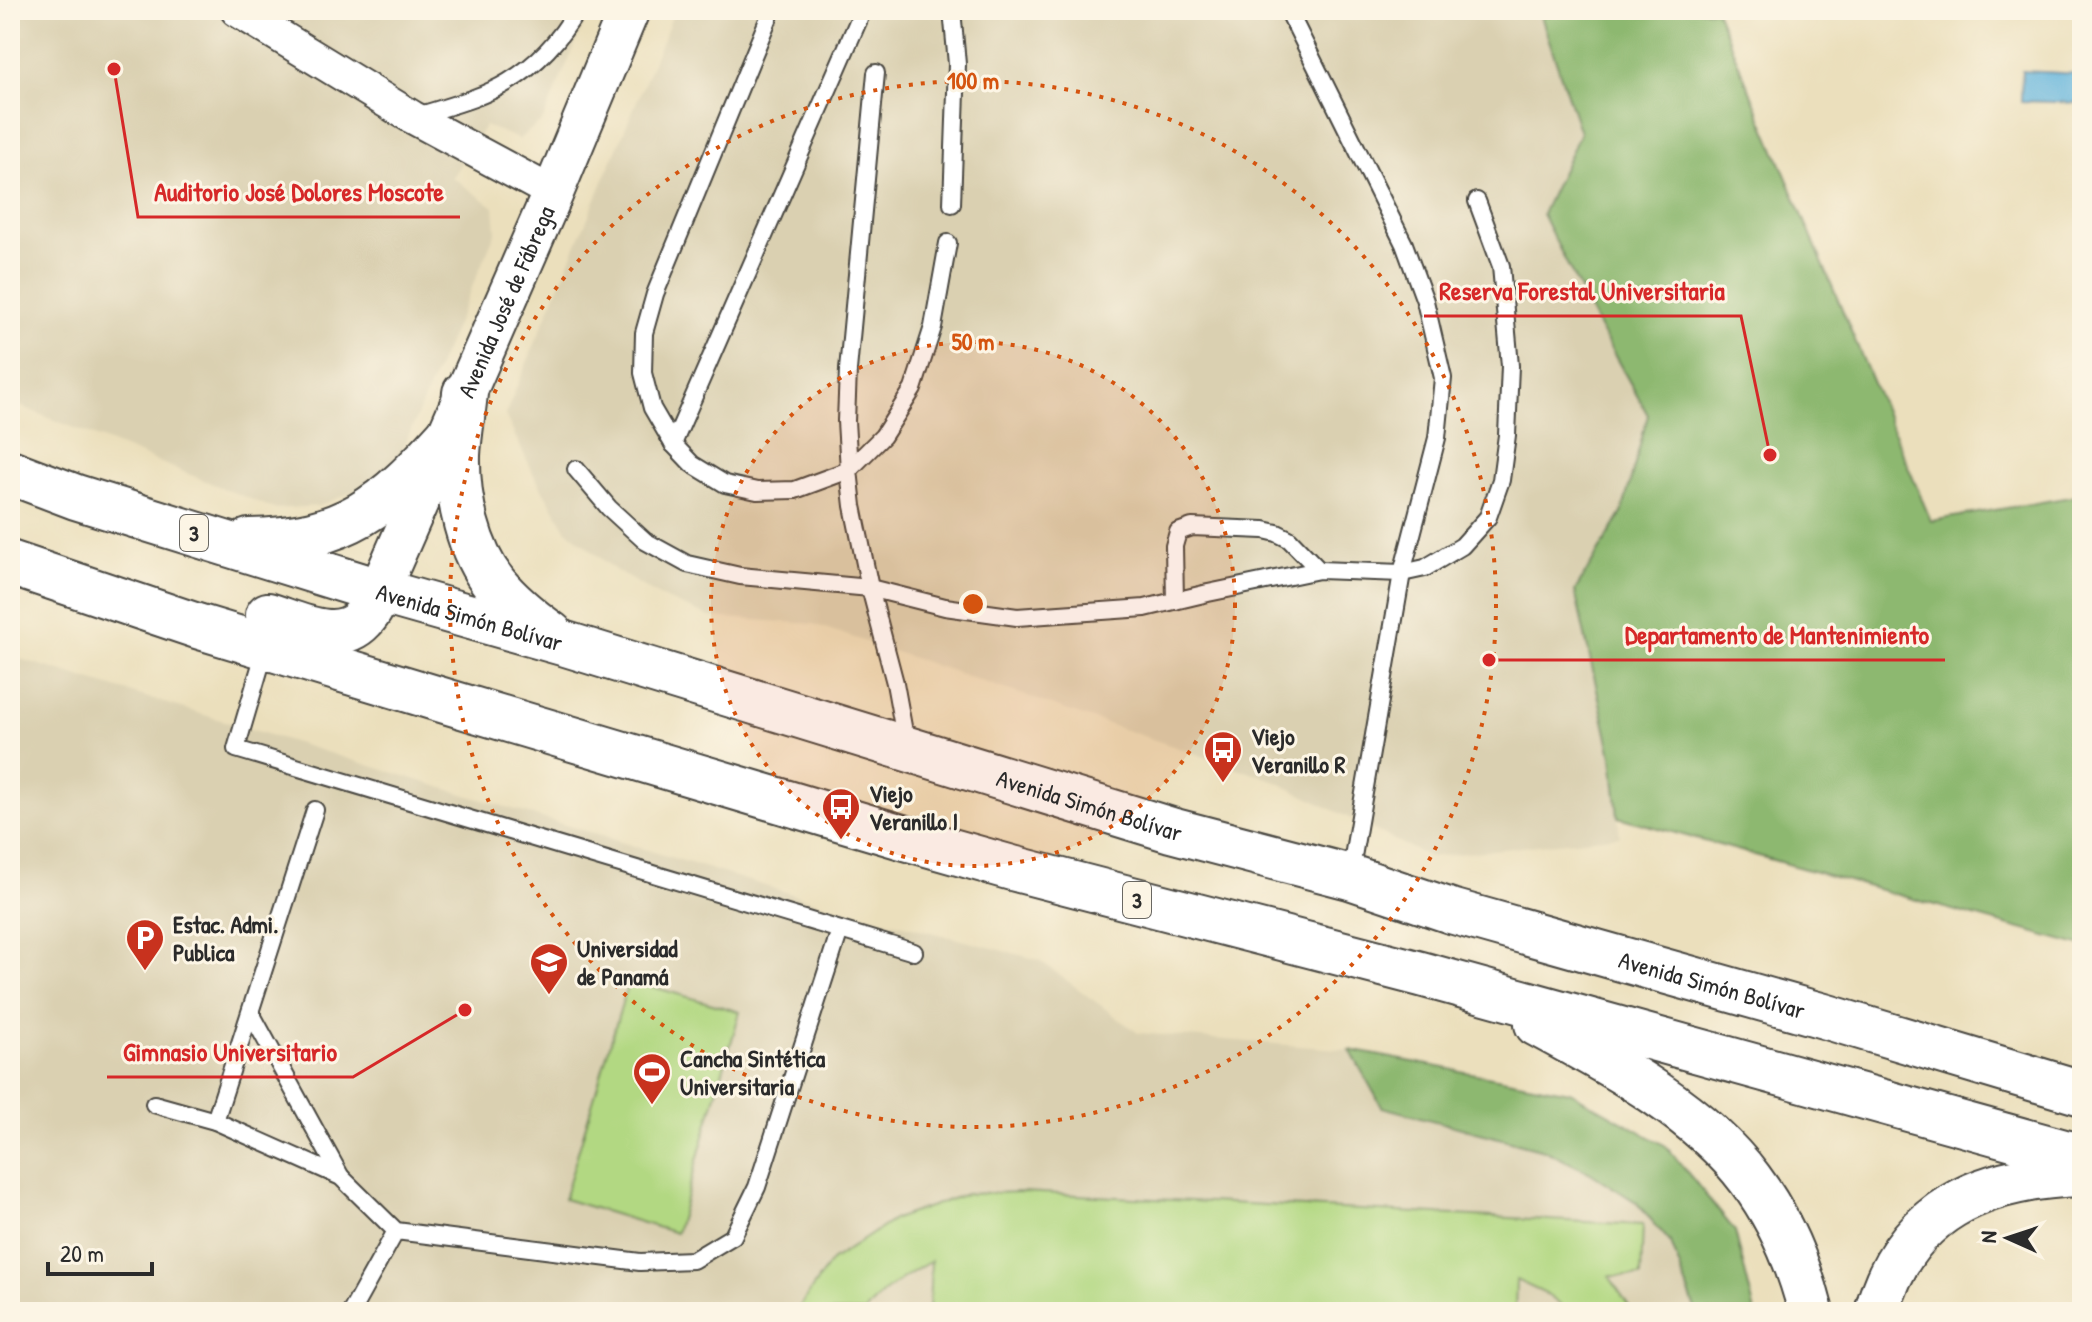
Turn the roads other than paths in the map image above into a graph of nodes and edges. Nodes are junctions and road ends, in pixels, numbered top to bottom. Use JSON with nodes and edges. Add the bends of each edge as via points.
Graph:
{"nodes":[{"id":1,"x":237,"y":10,"type":"edge"},
{"id":2,"x":577,"y":10,"type":"edge"},
{"id":3,"x":629,"y":10,"type":"edge"},
{"id":4,"x":772,"y":10,"type":"edge"},
{"id":5,"x":863,"y":10,"type":"edge"},
{"id":6,"x":952,"y":10,"type":"edge"},
{"id":7,"x":1288,"y":10,"type":"edge"},
{"id":8,"x":876,"y":73,"type":"dead end"},
{"id":9,"x":412,"y":117,"type":"junction"},
{"id":10,"x":553,"y":193,"type":"junction"},
{"id":11,"x":1477,"y":201,"type":"dead end"},
{"id":12,"x":952,"y":204,"type":"dead end"},
{"id":13,"x":948,"y":243,"type":"dead end"},
{"id":14,"x":465,"y":393,"type":"junction"},
{"id":15,"x":447,"y":437,"type":"junction"},
{"id":16,"x":673,"y":444,"type":"junction"},
{"id":17,"x":576,"y":469,"type":"dead end"},
{"id":18,"x":849,"y":470,"type":"junction"},
{"id":19,"x":10,"y":472,"type":"edge"},
{"id":20,"x":219,"y":541,"type":"junction"},
{"id":21,"x":10,"y":563,"type":"edge"},
{"id":22,"x":1319,"y":570,"type":"junction"},
{"id":23,"x":1402,"y":573,"type":"junction"},
{"id":24,"x":870,"y":588,"type":"junction"},
{"id":25,"x":379,"y":591,"type":"junction"},
{"id":26,"x":1175,"y":601,"type":"junction"},
{"id":27,"x":197,"y":626,"type":"junction"},
{"id":28,"x":566,"y":644,"type":"junction"},
{"id":29,"x":266,"y":645,"type":"junction"},
{"id":30,"x":907,"y":749,"type":"junction"},
{"id":31,"x":315,"y":810,"type":"dead end"},
{"id":32,"x":1350,"y":877,"type":"junction"},
{"id":33,"x":840,"y":930,"type":"junction"},
{"id":34,"x":914,"y":952,"type":"dead end"},
{"id":35,"x":1421,"y":974,"type":"junction"},
{"id":36,"x":251,"y":1013,"type":"junction"},
{"id":37,"x":2082,"y":1093,"type":"edge"},
{"id":38,"x":154,"y":1104,"type":"dead end"},
{"id":39,"x":215,"y":1121,"type":"junction"},
{"id":40,"x":2082,"y":1157,"type":"edge"},
{"id":41,"x":2082,"y":1174,"type":"edge"},
{"id":42,"x":341,"y":1177,"type":"junction"},
{"id":43,"x":396,"y":1231,"type":"junction"},
{"id":44,"x":351,"y":1312,"type":"edge"},
{"id":45,"x":1811,"y":1312,"type":"edge"},
{"id":46,"x":1877,"y":1312,"type":"edge"}],
"edges":[{"from":1,"to":9,"type":"street"},
{"from":2,"to":9,"type":"lane","via":[[561,37],[509,82]]},
{"from":3,"to":10,"type":"street","name":"Avenida José de Fábrega"},
{"from":4,"to":16,"type":"lane","via":[[655,294],[644,333],[643,373],[652,408]]},
{"from":5,"to":16,"type":"lane"},
{"from":6,"to":12,"type":"lane","via":[[957,64]]},
{"from":7,"to":23,"type":"lane","via":[[1404,244],[1425,301],[1443,378],[1437,438]]},
{"from":8,"to":18,"type":"lane","via":[[848,370]]},
{"from":9,"to":10,"type":"street"},
{"from":10,"to":14,"type":"street","name":"Avenida José de Fábrega"},
{"from":11,"to":23,"type":"lane","via":[[1501,266],[1507,308],[1510,366],[1501,480],[1488,517],[1462,546],[1425,568]]},
{"from":13,"to":18,"type":"lane","via":[[933,327],[913,389],[883,436]]},
{"from":14,"to":15,"type":"street","name":"Avenida José de Fábrega"},
{"from":14,"to":28,"type":"main road","via":[[458,457],[474,547],[510,601]]},
{"from":15,"to":20,"type":"main road","via":[[392,493],[348,523],[296,538]]},
{"from":15,"to":25,"type":"street","name":"Avenida José de Fábrega"},
{"from":16,"to":18,"type":"lane","via":[[692,464],[725,484],[757,491],[795,490]]},
{"from":17,"to":24,"type":"lane","via":[[645,541],[687,564],[740,576]]},
{"from":18,"to":24,"type":"lane"},
{"from":19,"to":20,"type":"main road","name":"Avenida Simón Bolívar","number":"3"},
{"from":20,"to":25,"type":"main road","name":"Avenida Simón Bolívar","number":"3"},
{"from":21,"to":27,"type":"main road","number":"3"},
{"from":22,"to":23,"type":"lane"},
{"from":22,"to":26,"type":"lane"},
{"from":22,"to":26,"type":"lane","via":[[1277,533],[1192,527],[1178,532],[1174,546]]},
{"from":23,"to":32,"type":"lane"},
{"from":24,"to":26,"type":"lane","via":[[945,607],[1017,617]]},
{"from":24,"to":30,"type":"lane"},
{"from":25,"to":27,"type":"main road","via":[[360,623],[340,632],[319,631],[250,609]]},
{"from":25,"to":28,"type":"main road","name":"Avenida Simón Bolívar","number":"3"},
{"from":27,"to":29,"type":"main road","number":"3"},
{"from":28,"to":30,"type":"main road","name":"Avenida Simón Bolívar","number":"3"},
{"from":29,"to":33,"type":"lane","via":[[236,749]]},
{"from":29,"to":35,"type":"main road","number":"3","via":[[902,837]]},
{"from":30,"to":32,"type":"main road","name":"Avenida Simón Bolívar","number":"3","via":[[1171,830]]},
{"from":31,"to":36,"type":"lane"},
{"from":32,"to":37,"type":"main road","name":"Avenida Simón Bolívar","number":"3","via":[[1451,911]]},
{"from":33,"to":34,"type":"lane"},
{"from":33,"to":43,"type":"lane","via":[[757,1187],[733,1236],[693,1260],[640,1262]]},
{"from":35,"to":40,"type":"main road","number":"3"},
{"from":35,"to":45,"type":"main road","via":[[1569,1041],[1694,1122],[1741,1168],[1768,1205],[1786,1237]]},
{"from":36,"to":39,"type":"lane"},
{"from":36,"to":42,"type":"lane"},
{"from":38,"to":39,"type":"lane"},
{"from":39,"to":42,"type":"lane"},
{"from":41,"to":46,"type":"main road","via":[[2011,1182],[1944,1211],[1901,1255]]},
{"from":42,"to":43,"type":"lane"},
{"from":43,"to":44,"type":"lane"}]}
